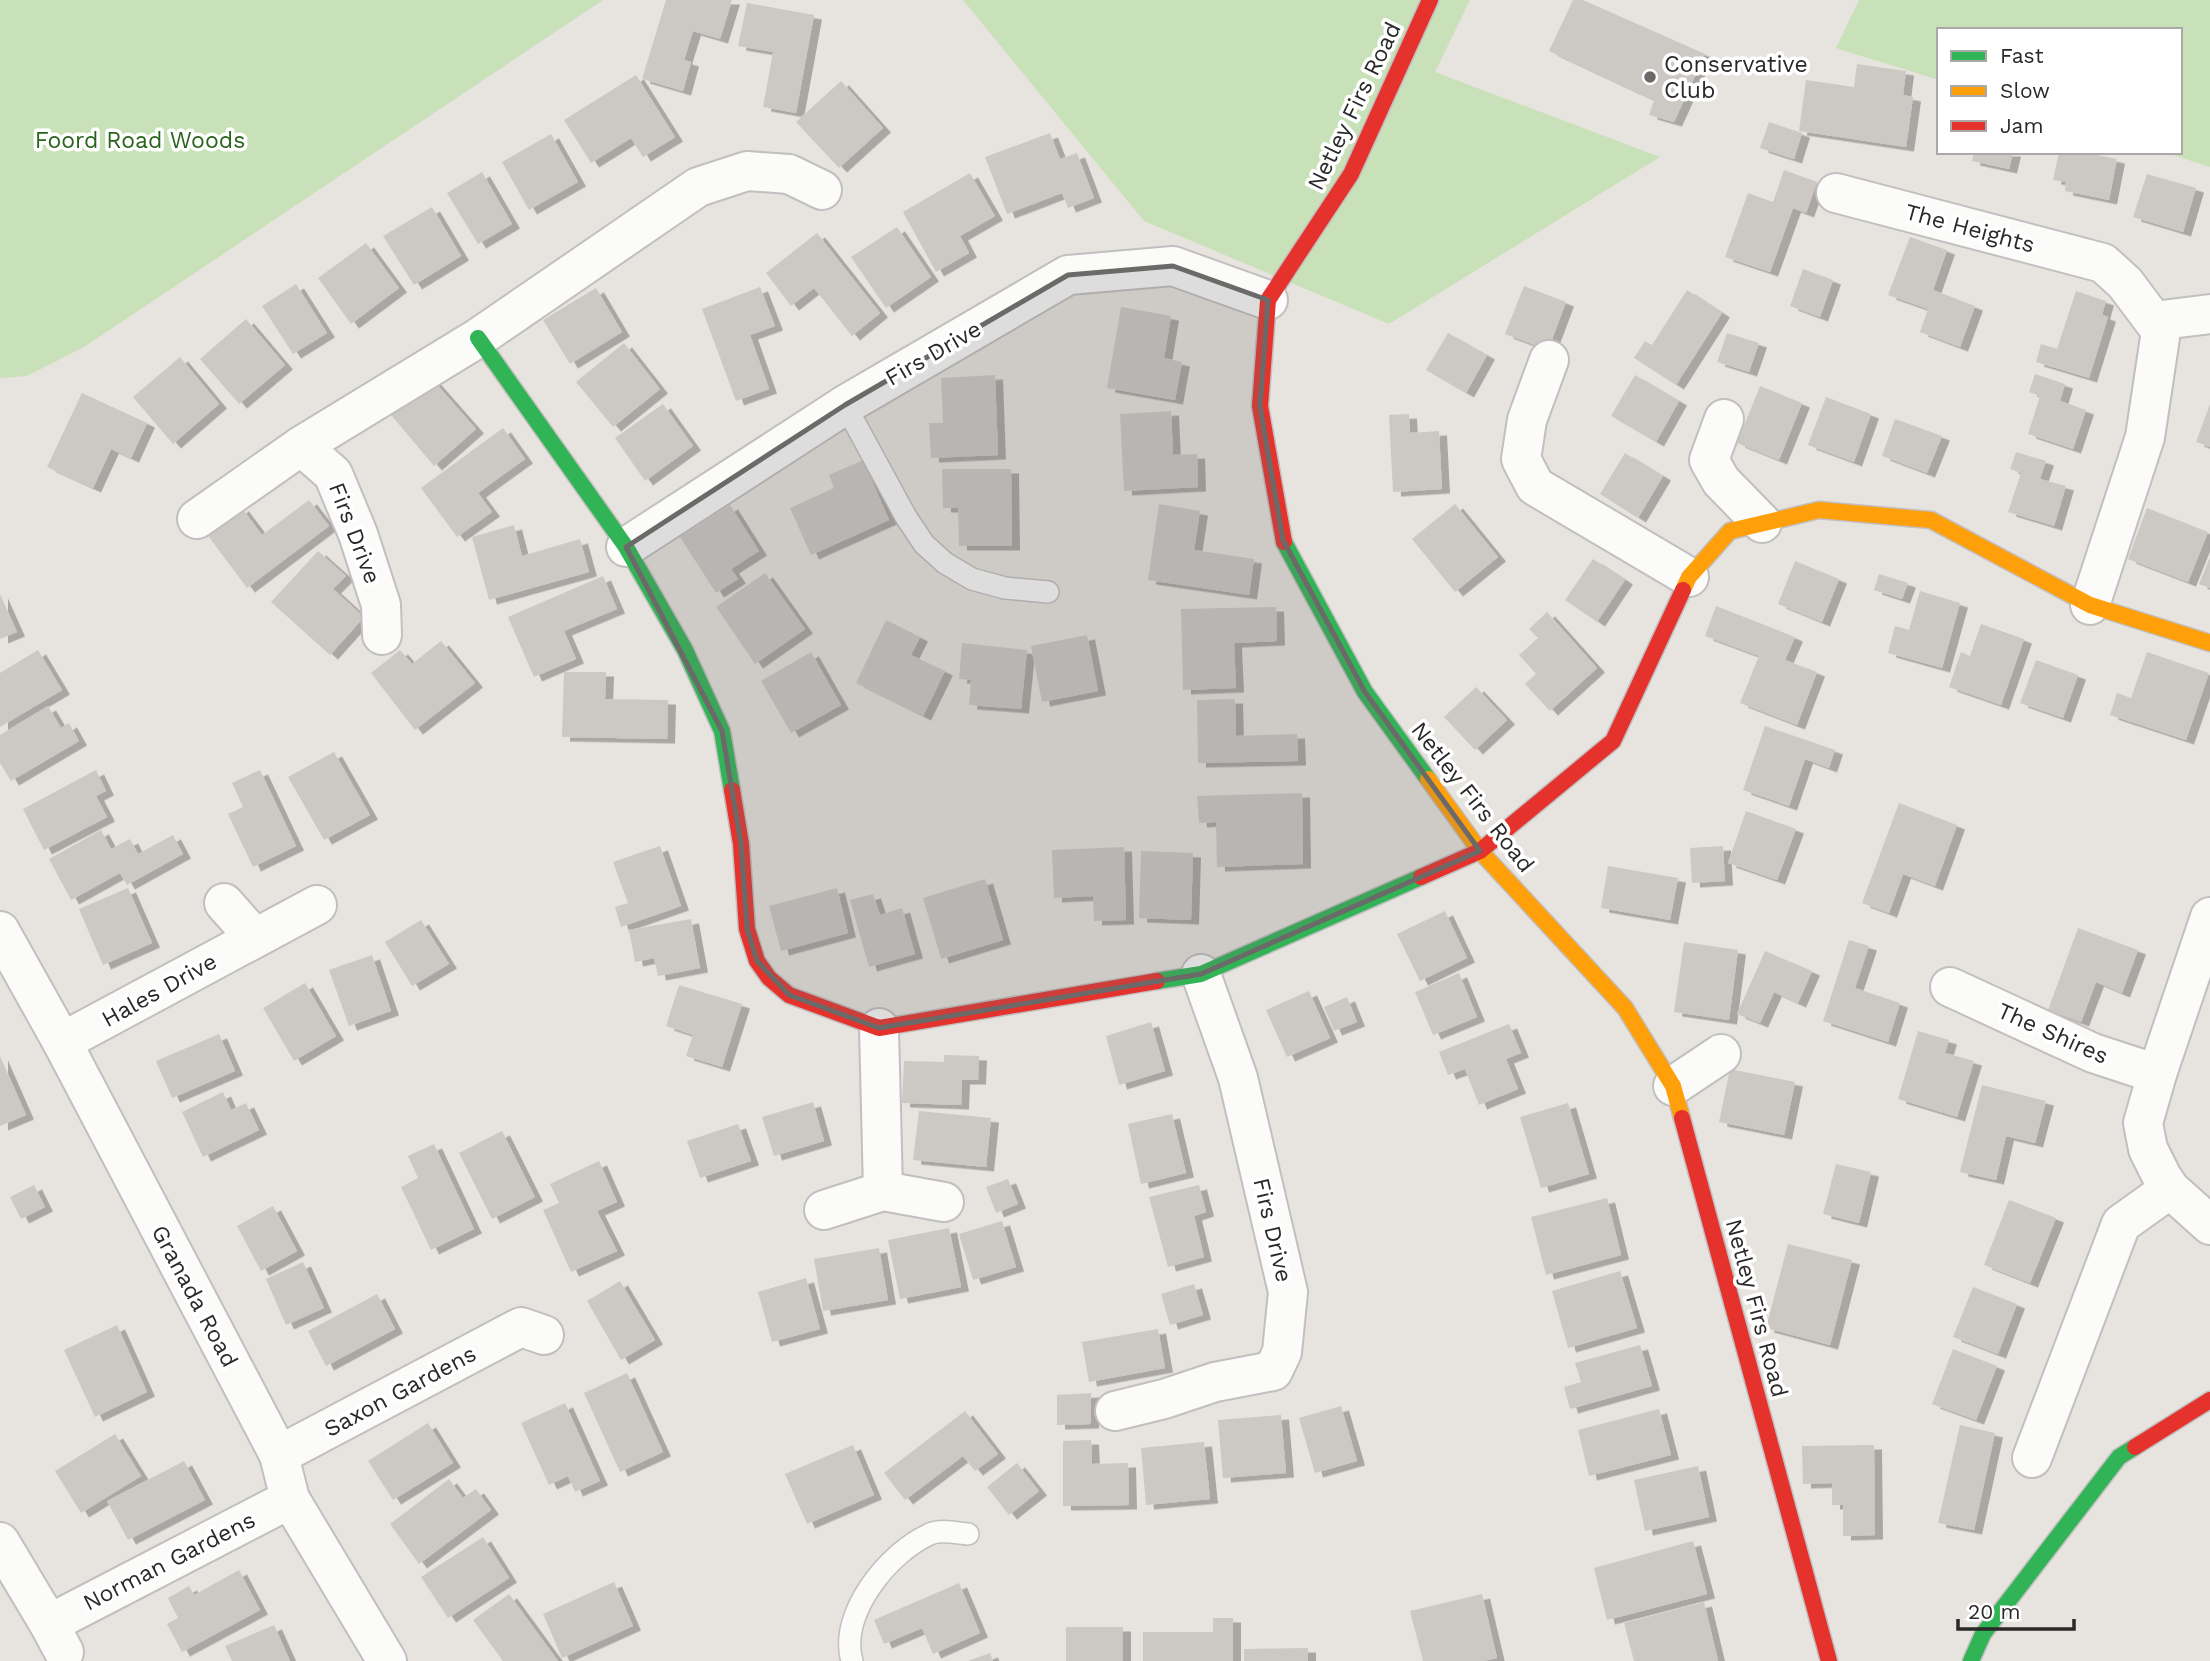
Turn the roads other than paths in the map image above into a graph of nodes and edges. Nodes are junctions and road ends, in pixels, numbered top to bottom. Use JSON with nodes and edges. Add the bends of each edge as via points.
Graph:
{"nodes":[{"id":1,"x":1430,"y":0,"type":"edge"},
{"id":2,"x":822,"y":190,"type":"dead end"},
{"id":3,"x":1836,"y":193,"type":"dead end"},
{"id":4,"x":1268,"y":300,"type":"junction"},
{"id":5,"x":2210,"y":314,"type":"edge"},
{"id":6,"x":2154,"y":321,"type":"junction"},
{"id":7,"x":478,"y":338,"type":"junction"},
{"id":8,"x":1549,"y":360,"type":"dead end"},
{"id":9,"x":845,"y":405,"type":"junction"},
{"id":10,"x":1724,"y":419,"type":"dead end"},
{"id":11,"x":301,"y":446,"type":"junction"},
{"id":12,"x":197,"y":519,"type":"dead end"},
{"id":13,"x":1762,"y":523,"type":"junction"},
{"id":14,"x":626,"y":547,"type":"junction"},
{"id":15,"x":1689,"y":577,"type":"junction"},
{"id":16,"x":1048,"y":592,"type":"dead end"},
{"id":17,"x":2090,"y":605,"type":"junction"},
{"id":18,"x":382,"y":635,"type":"dead end"},
{"id":19,"x":2210,"y":643,"type":"edge"},
{"id":20,"x":1480,"y":851,"type":"junction"},
{"id":21,"x":225,"y":903,"type":"dead end"},
{"id":22,"x":317,"y":905,"type":"dead end"},
{"id":23,"x":2210,"y":917,"type":"edge"},
{"id":24,"x":255,"y":938,"type":"junction"},
{"id":25,"x":5,"y":951,"type":"edge"},
{"id":26,"x":1201,"y":974,"type":"junction"},
{"id":27,"x":1950,"y":987,"type":"dead end"},
{"id":28,"x":879,"y":1028,"type":"junction"},
{"id":29,"x":62,"y":1042,"type":"junction"},
{"id":30,"x":1721,"y":1054,"type":"dead end"},
{"id":31,"x":2157,"y":1074,"type":"junction"},
{"id":32,"x":1672,"y":1087,"type":"junction"},
{"id":33,"x":2170,"y":1189,"type":"junction"},
{"id":34,"x":883,"y":1191,"type":"junction"},
{"id":35,"x":944,"y":1202,"type":"dead end"},
{"id":36,"x":824,"y":1210,"type":"dead end"},
{"id":37,"x":2210,"y":1225,"type":"edge"},
{"id":38,"x":530,"y":1320,"type":"dead end"},
{"id":39,"x":2210,"y":1400,"type":"edge"},
{"id":40,"x":1115,"y":1411,"type":"dead end"},
{"id":41,"x":279,"y":1455,"type":"junction"},
{"id":42,"x":2032,"y":1458,"type":"dead end"},
{"id":43,"x":290,"y":1499,"type":"junction"},
{"id":44,"x":968,"y":1534,"type":"dead end"},
{"id":45,"x":0,"y":1542,"type":"edge"},
{"id":46,"x":387,"y":1661,"type":"edge"},
{"id":47,"x":852,"y":1661,"type":"edge"},
{"id":48,"x":1829,"y":1661,"type":"edge"},
{"id":49,"x":1971,"y":1661,"type":"edge"}],
"edges":[{"from":1,"to":4,"type":"street","name":"Netley Firs Road","via":[[1351,174]]},
{"from":2,"to":7,"type":"street","via":[[789,174],[747,171],[698,187]]},
{"from":3,"to":6,"type":"street","name":"The Heights","via":[[2103,263]]},
{"from":4,"to":9,"type":"street","name":"Firs Drive","via":[[1173,266],[1068,275]]},
{"from":4,"to":20,"type":"street","name":"Netley Firs Road","via":[[1260,406],[1283,540],[1365,692]]},
{"from":5,"to":6,"type":"street"},
{"from":6,"to":17,"type":"street","via":[[2161,331],[2145,436]]},
{"from":7,"to":11,"type":"street"},
{"from":7,"to":14,"type":"street"},
{"from":8,"to":15,"type":"street","via":[[1527,420],[1521,459],[1535,486]]},
{"from":9,"to":14,"type":"street","name":"Firs Drive"},
{"from":9,"to":16,"type":"lane","via":[[924,544],[972,579]]},
{"from":10,"to":13,"type":"street","via":[[1709,460],[1721,481]]},
{"from":11,"to":12,"type":"street"},
{"from":11,"to":18,"type":"street","name":"Firs Drive","via":[[333,474],[381,605]]},
{"from":13,"to":15,"type":"street","via":[[1730,531]]},
{"from":13,"to":17,"type":"street","via":[[1819,510],[1931,520]]},
{"from":14,"to":28,"type":"street","via":[[685,650],[722,731],[741,844],[747,929],[757,961],[789,995]]},
{"from":15,"to":20,"type":"street","via":[[1613,741]]},
{"from":17,"to":19,"type":"street"},
{"from":20,"to":26,"type":"street"},
{"from":20,"to":32,"type":"street","name":"Netley Firs Road","via":[[1625,1008]]},
{"from":21,"to":24,"type":"street"},
{"from":22,"to":24,"type":"street","name":"Hales Drive"},
{"from":23,"to":31,"type":"street"},
{"from":24,"to":29,"type":"street","name":"Hales Drive"},
{"from":25,"to":29,"type":"street","name":"Granada Road"},
{"from":26,"to":28,"type":"street"},
{"from":26,"to":40,"type":"street","name":"Firs Drive","via":[[1238,1078],[1288,1292],[1282,1352],[1273,1371],[1215,1382]]},
{"from":27,"to":31,"type":"street","name":"The Shires","via":[[2093,1053]]},
{"from":28,"to":34,"type":"street"},
{"from":29,"to":41,"type":"street","name":"Granada Road"},
{"from":30,"to":32,"type":"street"},
{"from":31,"to":33,"type":"street","via":[[2143,1123],[2148,1149]]},
{"from":32,"to":48,"type":"street","name":"Netley Firs Road"},
{"from":33,"to":37,"type":"street"},
{"from":33,"to":42,"type":"street","via":[[2121,1224]]},
{"from":34,"to":35,"type":"street"},
{"from":34,"to":36,"type":"street"},
{"from":38,"to":41,"type":"street","name":"Saxon Gardens"},
{"from":39,"to":49,"type":"street","via":[[2119,1457],[1983,1634]]},
{"from":41,"to":43,"type":"street","name":"Granada Road"},
{"from":43,"to":45,"type":"street","name":"Norman Gardens","via":[[57,1638]]},
{"from":43,"to":46,"type":"street","name":"Granada Road"},
{"from":44,"to":47,"type":"lane","via":[[933,1532],[903,1550],[878,1577],[854,1614]]}]}
